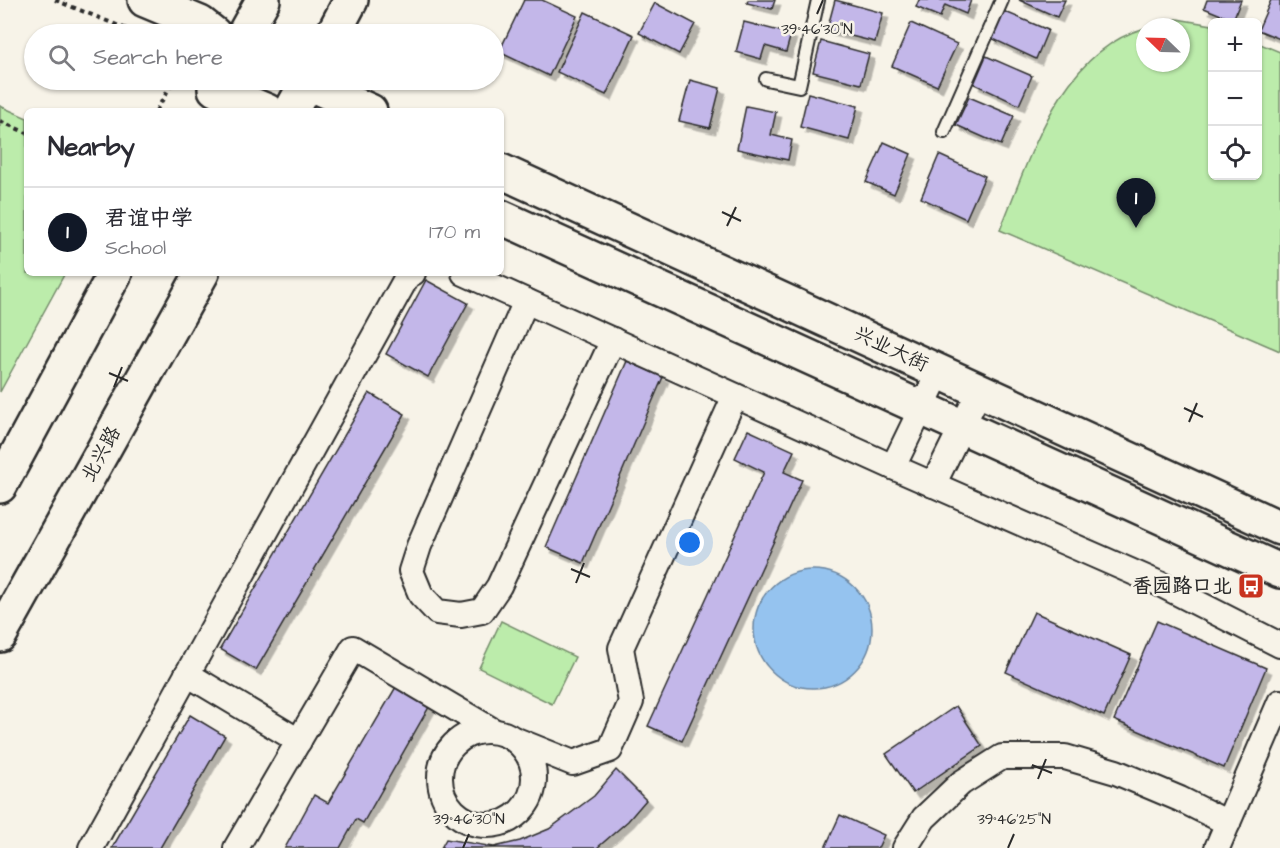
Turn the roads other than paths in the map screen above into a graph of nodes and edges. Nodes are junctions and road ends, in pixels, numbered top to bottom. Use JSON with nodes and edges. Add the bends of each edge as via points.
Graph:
{"nodes":[{"id":1,"x":145,"y":0,"type":"edge"},
{"id":2,"x":263,"y":0,"type":"edge"},
{"id":3,"x":351,"y":0,"type":"edge"},
{"id":4,"x":818,"y":0,"type":"edge"},
{"id":5,"x":1002,"y":0,"type":"edge"},
{"id":6,"x":201,"y":24,"type":"edge"},
{"id":7,"x":250,"y":24,"type":"edge"},
{"id":8,"x":338,"y":24,"type":"edge"},
{"id":9,"x":766,"y":79,"type":"dead end"},
{"id":10,"x":300,"y":90,"type":"edge"},
{"id":11,"x":326,"y":90,"type":"edge"},
{"id":12,"x":212,"y":93,"type":"edge"},
{"id":13,"x":258,"y":108,"type":"edge"},
{"id":14,"x":292,"y":108,"type":"edge"},
{"id":15,"x":364,"y":108,"type":"edge"},
{"id":16,"x":944,"y":132,"type":"dead end"},
{"id":17,"x":504,"y":172,"type":"edge"},
{"id":18,"x":504,"y":218,"type":"edge"},
{"id":19,"x":113,"y":276,"type":"edge"},
{"id":20,"x":200,"y":276,"type":"edge"},
{"id":21,"x":407,"y":276,"type":"edge"},
{"id":22,"x":471,"y":276,"type":"edge"},
{"id":23,"x":526,"y":301,"type":"junction"},
{"id":24,"x":613,"y":340,"type":"junction"},
{"id":25,"x":939,"y":372,"type":"junction"},
{"id":26,"x":980,"y":390,"type":"junction"},
{"id":27,"x":735,"y":396,"type":"junction"},
{"id":28,"x":922,"y":408,"type":"junction"},
{"id":29,"x":962,"y":426,"type":"junction"},
{"id":30,"x":893,"y":467,"type":"junction"},
{"id":31,"x":933,"y":485,"type":"junction"},
{"id":32,"x":0,"y":486,"type":"edge"},
{"id":33,"x":1280,"y":528,"type":"edge"},
{"id":34,"x":1280,"y":571,"type":"edge"},
{"id":35,"x":0,"y":635,"type":"edge"},
{"id":36,"x":1280,"y":645,"type":"edge"},
{"id":37,"x":187,"y":674,"type":"junction"},
{"id":38,"x":1280,"y":702,"type":"edge"},
{"id":39,"x":492,"y":730,"type":"junction"},
{"id":40,"x":516,"y":740,"type":"junction"},
{"id":41,"x":298,"y":741,"type":"junction"},
{"id":42,"x":1228,"y":823,"type":"junction"},
{"id":43,"x":91,"y":848,"type":"edge"},
{"id":44,"x":236,"y":848,"type":"edge"},
{"id":45,"x":905,"y":848,"type":"edge"},
{"id":46,"x":1217,"y":848,"type":"edge"}],
"edges":[{"from":1,"to":6,"type":"main road"},
{"from":2,"to":7,"type":"main road"},
{"from":3,"to":8,"type":"main road"},
{"from":4,"to":9,"type":"lane","via":[[799,86]]},
{"from":5,"to":16,"type":"lane"},
{"from":10,"to":14,"type":"main road"},
{"from":11,"to":15,"type":"main road"},
{"from":12,"to":13,"type":"main road"},
{"from":17,"to":25,"type":"main road","name":"兴业大街"},
{"from":18,"to":28,"type":"main road","name":"兴业大街"},
{"from":19,"to":32,"type":"main road"},
{"from":20,"to":35,"type":"main road","name":"北兴路"},
{"from":21,"to":37,"type":"street"},
{"from":22,"to":23,"type":"street"},
{"from":23,"to":24,"type":"street"},
{"from":23,"to":24,"type":"street","via":[[411,571],[421,595],[437,612],[461,615],[482,611],[499,586]]},
{"from":24,"to":27,"type":"street"},
{"from":25,"to":26,"type":"main road","name":"兴业大街"},
{"from":25,"to":28,"type":"street"},
{"from":26,"to":29,"type":"street"},
{"from":26,"to":33,"type":"main road","name":"兴业大街"},
{"from":27,"to":30,"type":"street"},
{"from":27,"to":40,"type":"street","via":[[621,648],[631,702],[610,750],[573,764]]},
{"from":28,"to":29,"type":"main road","name":"兴业大街"},
{"from":28,"to":30,"type":"street"},
{"from":29,"to":31,"type":"street"},
{"from":29,"to":34,"type":"main road","name":"兴业大街"},
{"from":30,"to":31,"type":"street"},
{"from":31,"to":36,"type":"street","via":[[1160,584]]},
{"from":37,"to":41,"type":"street"},
{"from":37,"to":43,"type":"street"},
{"from":38,"to":42,"type":"street"},
{"from":39,"to":40,"type":"street"},
{"from":39,"to":40,"type":"street","via":[[476,731],[462,738],[450,748],[442,763],[443,794],[451,808],[477,824],[509,820],[530,798],[535,782],[533,766]]},
{"from":39,"to":41,"type":"street","via":[[353,648]]},
{"from":41,"to":44,"type":"street"},
{"from":42,"to":45,"type":"street","via":[[1116,772],[1065,757],[1002,757],[961,783],[924,818]]},
{"from":42,"to":46,"type":"street"}]}
